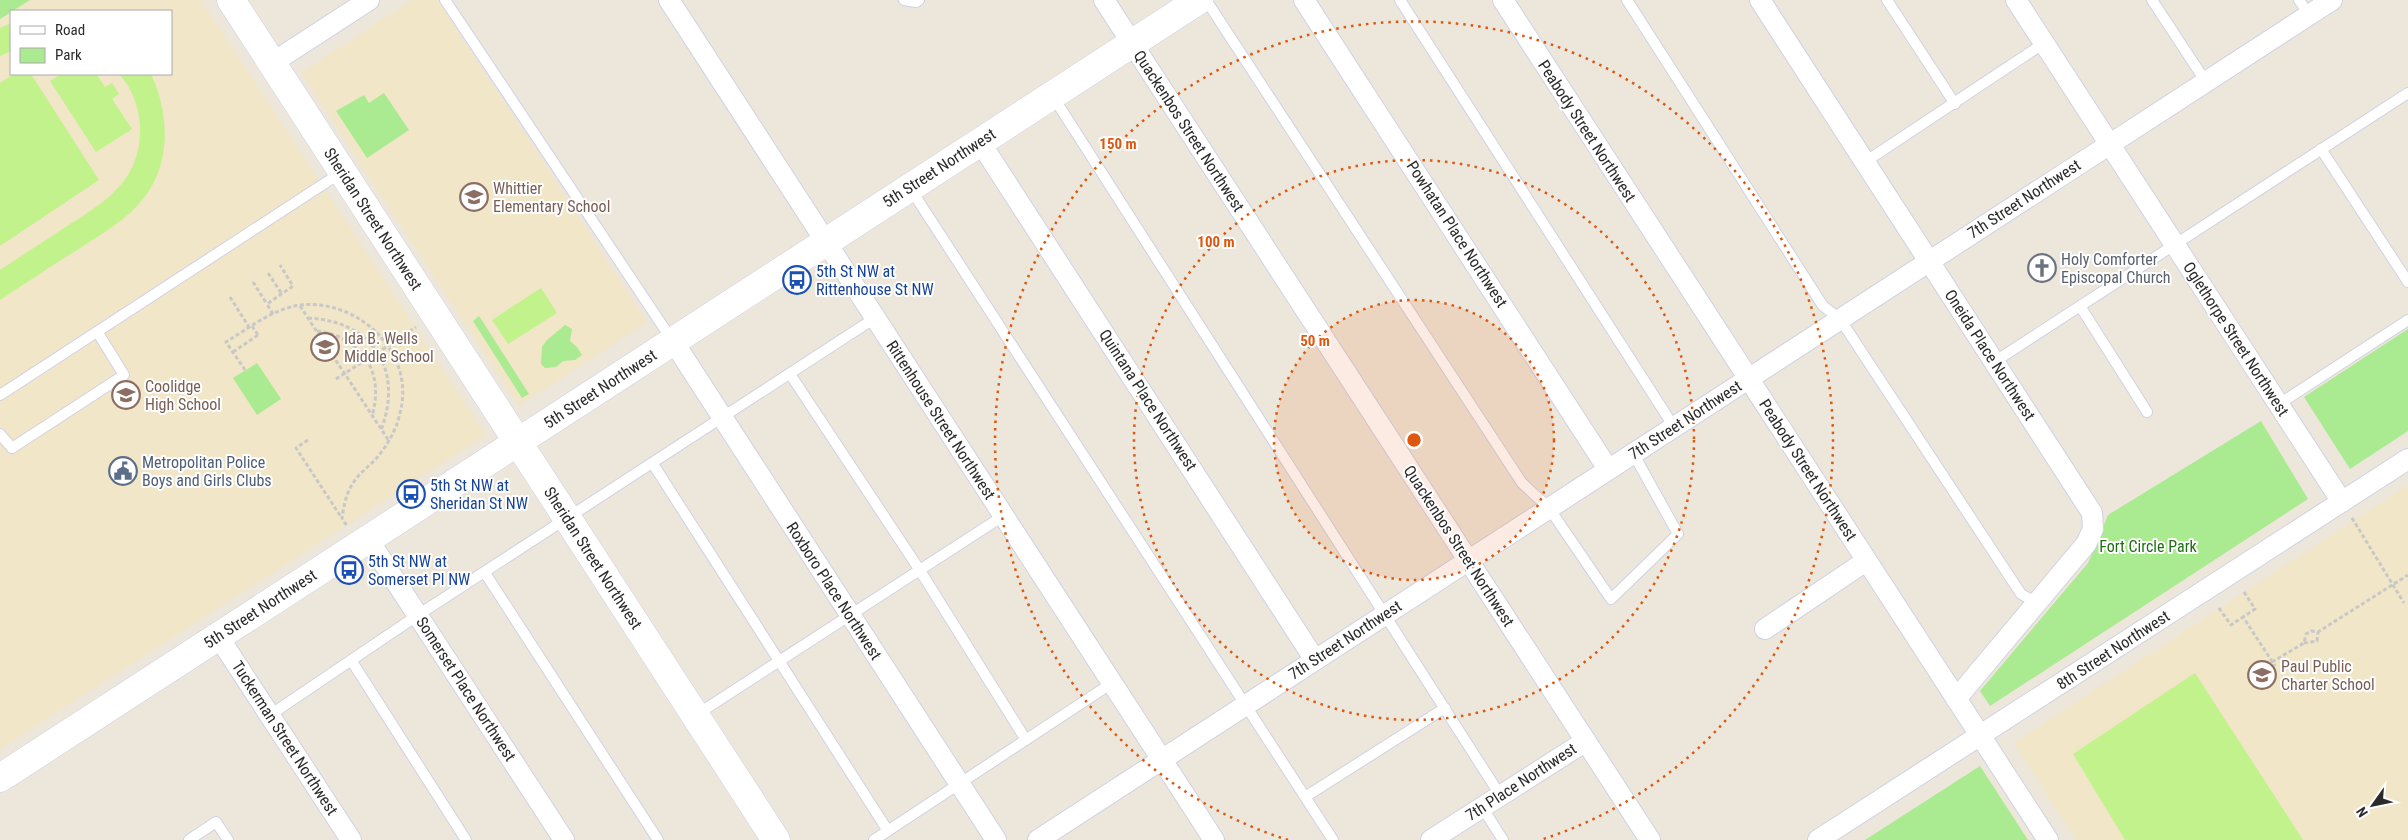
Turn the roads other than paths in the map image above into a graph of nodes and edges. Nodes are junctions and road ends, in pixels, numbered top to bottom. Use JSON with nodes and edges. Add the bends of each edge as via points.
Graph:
{"nodes":[{"id":1,"x":231,"y":0,"type":"edge"},
{"id":2,"x":369,"y":0,"type":"edge"},
{"id":3,"x":445,"y":0,"type":"edge"},
{"id":4,"x":669,"y":0,"type":"edge"},
{"id":5,"x":904,"y":0,"type":"edge"},
{"id":6,"x":919,"y":0,"type":"edge"},
{"id":7,"x":1104,"y":0,"type":"edge"},
{"id":8,"x":1199,"y":0,"type":"edge"},
{"id":9,"x":1206,"y":0,"type":"edge"},
{"id":10,"x":1304,"y":0,"type":"edge"},
{"id":11,"x":1400,"y":0,"type":"edge"},
{"id":12,"x":1503,"y":0,"type":"edge"},
{"id":13,"x":1626,"y":0,"type":"edge"},
{"id":14,"x":1760,"y":0,"type":"edge"},
{"id":15,"x":1887,"y":0,"type":"edge"},
{"id":16,"x":2016,"y":0,"type":"edge"},
{"id":17,"x":2152,"y":0,"type":"edge"},
{"id":18,"x":2332,"y":0,"type":"edge"},
{"id":19,"x":2304,"y":7,"type":"edge"},
{"id":20,"x":2044,"y":43,"type":"junction"},
{"id":21,"x":1132,"y":44,"type":"junction"},
{"id":22,"x":272,"y":63,"type":"junction"},
{"id":23,"x":2206,"y":82,"type":"junction"},
{"id":24,"x":2408,"y":93,"type":"edge"},
{"id":25,"x":1052,"y":95,"type":"junction"},
{"id":26,"x":1955,"y":104,"type":"junction"},
{"id":27,"x":980,"y":142,"type":"junction"},
{"id":28,"x":2110,"y":144,"type":"junction"},
{"id":29,"x":2321,"y":149,"type":"junction"},
{"id":30,"x":1865,"y":162,"type":"junction"},
{"id":31,"x":342,"y":172,"type":"junction"},
{"id":32,"x":910,"y":187,"type":"junction"},
{"id":33,"x":826,"y":242,"type":"junction"},
{"id":34,"x":2175,"y":244,"type":"junction"},
{"id":35,"x":1929,"y":261,"type":"junction"},
{"id":36,"x":2408,"y":282,"type":"edge"},
{"id":37,"x":2080,"y":306,"type":"junction"},
{"id":38,"x":875,"y":318,"type":"junction"},
{"id":39,"x":1840,"y":319,"type":"junction"},
{"id":40,"x":2408,"y":320,"type":"edge"},
{"id":41,"x":98,"y":332,"type":"junction"},
{"id":42,"x":673,"y":341,"type":"junction"},
{"id":43,"x":1994,"y":362,"type":"junction"},
{"id":44,"x":790,"y":374,"type":"junction"},
{"id":45,"x":1748,"y":379,"type":"junction"},
{"id":46,"x":0,"y":396,"type":"edge"},
{"id":47,"x":2279,"y":404,"type":"junction"},
{"id":48,"x":2147,"y":412,"type":"dead end"},
{"id":49,"x":723,"y":418,"type":"junction"},
{"id":50,"x":1674,"y":427,"type":"junction"},
{"id":51,"x":0,"y":434,"type":"edge"},
{"id":52,"x":517,"y":442,"type":"junction"},
{"id":53,"x":1633,"y":453,"type":"junction"},
{"id":54,"x":2408,"y":459,"type":"edge"},
{"id":55,"x":653,"y":464,"type":"junction"},
{"id":56,"x":1608,"y":469,"type":"junction"},
{"id":57,"x":1549,"y":508,"type":"junction"},
{"id":58,"x":2347,"y":510,"type":"junction"},
{"id":59,"x":1004,"y":516,"type":"junction"},
{"id":60,"x":568,"y":520,"type":"junction"},
{"id":61,"x":358,"y":534,"type":"junction"},
{"id":62,"x":1468,"y":561,"type":"junction"},
{"id":63,"x":1866,"y":561,"type":"junction"},
{"id":64,"x":919,"y":570,"type":"junction"},
{"id":65,"x":485,"y":573,"type":"junction"},
{"id":66,"x":2037,"y":603,"type":"junction"},
{"id":67,"x":850,"y":614,"type":"junction"},
{"id":68,"x":1386,"y":614,"type":"junction"},
{"id":69,"x":418,"y":615,"type":"junction"},
{"id":70,"x":1765,"y":629,"type":"dead end"},
{"id":71,"x":218,"y":636,"type":"junction"},
{"id":72,"x":351,"y":660,"type":"junction"},
{"id":73,"x":1315,"y":660,"type":"junction"},
{"id":74,"x":778,"y":661,"type":"junction"},
{"id":75,"x":1112,"y":683,"type":"junction"},
{"id":76,"x":1956,"y":699,"type":"junction"},
{"id":77,"x":1246,"y":705,"type":"junction"},
{"id":78,"x":1445,"y":708,"type":"junction"},
{"id":79,"x":270,"y":715,"type":"junction"},
{"id":80,"x":695,"y":716,"type":"junction"},
{"id":81,"x":1980,"y":736,"type":"junction"},
{"id":82,"x":1026,"y":740,"type":"junction"},
{"id":83,"x":1586,"y":741,"type":"junction"},
{"id":84,"x":1162,"y":760,"type":"junction"},
{"id":85,"x":0,"y":778,"type":"edge"},
{"id":86,"x":960,"y":784,"type":"junction"},
{"id":87,"x":1500,"y":795,"type":"junction"},
{"id":88,"x":1305,"y":797,"type":"junction"},
{"id":89,"x":1482,"y":807,"type":"junction"},
{"id":90,"x":888,"y":831,"type":"junction"},
{"id":91,"x":189,"y":840,"type":"edge"},
{"id":92,"x":228,"y":840,"type":"edge"},
{"id":93,"x":351,"y":840,"type":"edge"},
{"id":94,"x":466,"y":840,"type":"edge"},
{"id":95,"x":564,"y":840,"type":"edge"},
{"id":96,"x":658,"y":840,"type":"edge"},
{"id":97,"x":776,"y":840,"type":"edge"},
{"id":98,"x":874,"y":840,"type":"edge"},
{"id":99,"x":996,"y":840,"type":"edge"},
{"id":100,"x":1038,"y":840,"type":"edge"},
{"id":101,"x":1214,"y":840,"type":"edge"},
{"id":102,"x":1332,"y":840,"type":"edge"},
{"id":103,"x":1432,"y":840,"type":"edge"},
{"id":104,"x":1503,"y":840,"type":"edge"},
{"id":105,"x":1650,"y":840,"type":"edge"},
{"id":106,"x":1818,"y":840,"type":"edge"},
{"id":107,"x":2048,"y":840,"type":"edge"}],
"edges":[{"from":1,"to":22,"type":"street","name":"Sheridan Street Northwest"},
{"from":2,"to":22,"type":"street"},
{"from":3,"to":42,"type":"lane"},
{"from":4,"to":33,"type":"street","name":"Rittenhouse Street Northwest"},
{"from":5,"to":6,"type":"lane"},
{"from":7,"to":21,"type":"street","name":"Quackenbos Street Northwest"},
{"from":8,"to":21,"type":"street","name":"5th Street Northwest"},
{"from":9,"to":57,"type":"lane","via":[[1522,483]]},
{"from":10,"to":56,"type":"street","name":"Powhatan Place Northwest"},
{"from":11,"to":50,"type":"lane"},
{"from":12,"to":45,"type":"street","name":"Peabody Street Northwest"},
{"from":13,"to":39,"type":"lane","via":[[1823,306]]},
{"from":14,"to":30,"type":"street","name":"Oneida Place Northwest"},
{"from":15,"to":26,"type":"lane"},
{"from":16,"to":20,"type":"street","name":"Oglethorpe Street Northwest"},
{"from":17,"to":23,"type":"lane"},
{"from":18,"to":19,"type":"street","name":"7th Street Northwest"},
{"from":19,"to":23,"type":"street","name":"7th Street Northwest"},
{"from":20,"to":26,"type":"lane"},
{"from":20,"to":28,"type":"street","name":"Oglethorpe Street Northwest"},
{"from":21,"to":25,"type":"street","name":"5th Street Northwest"},
{"from":21,"to":62,"type":"street","name":"Quackenbos Street Northwest"},
{"from":22,"to":31,"type":"street","name":"Sheridan Street Northwest"},
{"from":23,"to":28,"type":"street","name":"7th Street Northwest"},
{"from":24,"to":29,"type":"lane"},
{"from":25,"to":27,"type":"street","name":"5th Street Northwest"},
{"from":25,"to":68,"type":"lane"},
{"from":26,"to":30,"type":"lane"},
{"from":27,"to":32,"type":"street","name":"5th Street Northwest"},
{"from":27,"to":73,"type":"street","name":"Quintana Place Northwest"},
{"from":28,"to":34,"type":"street","name":"Oglethorpe Street Northwest"},
{"from":28,"to":35,"type":"street","name":"7th Street Northwest"},
{"from":29,"to":34,"type":"lane"},
{"from":29,"to":36,"type":"lane"},
{"from":30,"to":35,"type":"street","name":"Oneida Place Northwest"},
{"from":31,"to":41,"type":"lane"},
{"from":31,"to":52,"type":"street","name":"Sheridan Street Northwest"},
{"from":32,"to":33,"type":"street","name":"5th Street Northwest"},
{"from":32,"to":77,"type":"lane"},
{"from":33,"to":38,"type":"street","name":"Rittenhouse Street Northwest"},
{"from":33,"to":42,"type":"street","name":"5th Street Northwest"},
{"from":34,"to":37,"type":"lane"},
{"from":34,"to":47,"type":"street","name":"Oglethorpe Street Northwest"},
{"from":35,"to":39,"type":"street","name":"7th Street Northwest"},
{"from":35,"to":43,"type":"street","name":"Oneida Place Northwest"},
{"from":37,"to":43,"type":"lane"},
{"from":37,"to":48,"type":"lane"},
{"from":38,"to":44,"type":"lane"},
{"from":38,"to":59,"type":"street","name":"Rittenhouse Street Northwest"},
{"from":39,"to":45,"type":"street","name":"7th Street Northwest"},
{"from":39,"to":66,"type":"lane","via":[[2021,594]]},
{"from":40,"to":47,"type":"lane"},
{"from":41,"to":46,"type":"lane"},
{"from":41,"to":51,"type":"lane","via":[[124,375],[12,448]]},
{"from":42,"to":49,"type":"street","name":"Roxboro Place Northwest"},
{"from":42,"to":52,"type":"street","name":"5th Street Northwest"},
{"from":43,"to":66,"type":"street","name":"Oneida Place Northwest","via":[[2088,506],[2094,521],[2091,537]]},
{"from":44,"to":49,"type":"lane"},
{"from":44,"to":64,"type":"lane"},
{"from":45,"to":50,"type":"street","name":"7th Street Northwest"},
{"from":45,"to":63,"type":"street","name":"Peabody Street Northwest"},
{"from":47,"to":58,"type":"street","name":"Oglethorpe Street Northwest"},
{"from":49,"to":55,"type":"lane"},
{"from":49,"to":67,"type":"street","name":"Roxboro Place Northwest"},
{"from":50,"to":53,"type":"street","name":"7th Street Northwest"},
{"from":52,"to":60,"type":"street","name":"Sheridan Street Northwest"},
{"from":52,"to":61,"type":"street","name":"5th Street Northwest"},
{"from":53,"to":56,"type":"street","name":"7th Street Northwest"},
{"from":53,"to":57,"type":"lane","via":[[1678,534],[1610,598]]},
{"from":54,"to":58,"type":"street","name":"8th Street Northwest"},
{"from":55,"to":60,"type":"lane"},
{"from":55,"to":74,"type":"lane"},
{"from":56,"to":57,"type":"street","name":"7th Street Northwest"},
{"from":57,"to":62,"type":"street","name":"7th Street Northwest"},
{"from":58,"to":81,"type":"street","name":"8th Street Northwest"},
{"from":59,"to":64,"type":"lane"},
{"from":59,"to":75,"type":"street","name":"Rittenhouse Street Northwest"},
{"from":60,"to":65,"type":"lane"},
{"from":60,"to":80,"type":"street","name":"Sheridan Street Northwest"},
{"from":61,"to":69,"type":"street","name":"Somerset Place Northwest"},
{"from":61,"to":71,"type":"street","name":"5th Street Northwest"},
{"from":62,"to":68,"type":"street","name":"7th Street Northwest"},
{"from":62,"to":83,"type":"street","name":"Quackenbos Street Northwest"},
{"from":63,"to":70,"type":"street"},
{"from":63,"to":76,"type":"street","name":"Peabody Street Northwest"},
{"from":64,"to":67,"type":"lane"},
{"from":64,"to":82,"type":"lane"},
{"from":65,"to":69,"type":"lane"},
{"from":65,"to":96,"type":"lane"},
{"from":66,"to":76,"type":"street","name":"Oneida Place Northwest"},
{"from":67,"to":74,"type":"lane"},
{"from":67,"to":86,"type":"street","name":"Roxboro Place Northwest"},
{"from":68,"to":73,"type":"street","name":"7th Street Northwest"},
{"from":68,"to":78,"type":"lane"},
{"from":69,"to":72,"type":"lane"},
{"from":69,"to":95,"type":"street","name":"Somerset Place Northwest"},
{"from":71,"to":79,"type":"street","name":"Tuckerman Street Northwest"},
{"from":71,"to":85,"type":"street","name":"5th Street Northwest"},
{"from":72,"to":79,"type":"lane"},
{"from":72,"to":94,"type":"lane"},
{"from":73,"to":77,"type":"street","name":"7th Street Northwest"},
{"from":74,"to":80,"type":"lane"},
{"from":74,"to":90,"type":"lane"},
{"from":75,"to":82,"type":"lane"},
{"from":75,"to":84,"type":"street","name":"Rittenhouse Street Northwest"},
{"from":76,"to":81,"type":"street","name":"Peabody Street Northwest"},
{"from":77,"to":84,"type":"street","name":"7th Street Northwest"},
{"from":77,"to":88,"type":"lane"},
{"from":78,"to":87,"type":"lane"},
{"from":78,"to":88,"type":"lane"},
{"from":79,"to":93,"type":"street","name":"Tuckerman Street Northwest"},
{"from":80,"to":97,"type":"street","name":"Sheridan Street Northwest"},
{"from":81,"to":106,"type":"street","name":"8th Street Northwest"},
{"from":81,"to":107,"type":"street","name":"Peabody Street Northwest"},
{"from":82,"to":86,"type":"lane"},
{"from":83,"to":87,"type":"street","name":"7th Place Northwest"},
{"from":83,"to":105,"type":"street","name":"Quackenbos Street Northwest"},
{"from":84,"to":100,"type":"street","name":"7th Street Northwest"},
{"from":84,"to":101,"type":"street","name":"Rittenhouse Street Northwest"},
{"from":86,"to":90,"type":"lane"},
{"from":86,"to":99,"type":"street","name":"Roxboro Place Northwest"},
{"from":87,"to":89,"type":"street","name":"7th Place Northwest"},
{"from":88,"to":102,"type":"lane"},
{"from":89,"to":103,"type":"street","name":"7th Place Northwest"},
{"from":89,"to":104,"type":"lane"},
{"from":90,"to":98,"type":"lane"},
{"from":91,"to":92,"type":"lane","via":[[216,822]]}]}
